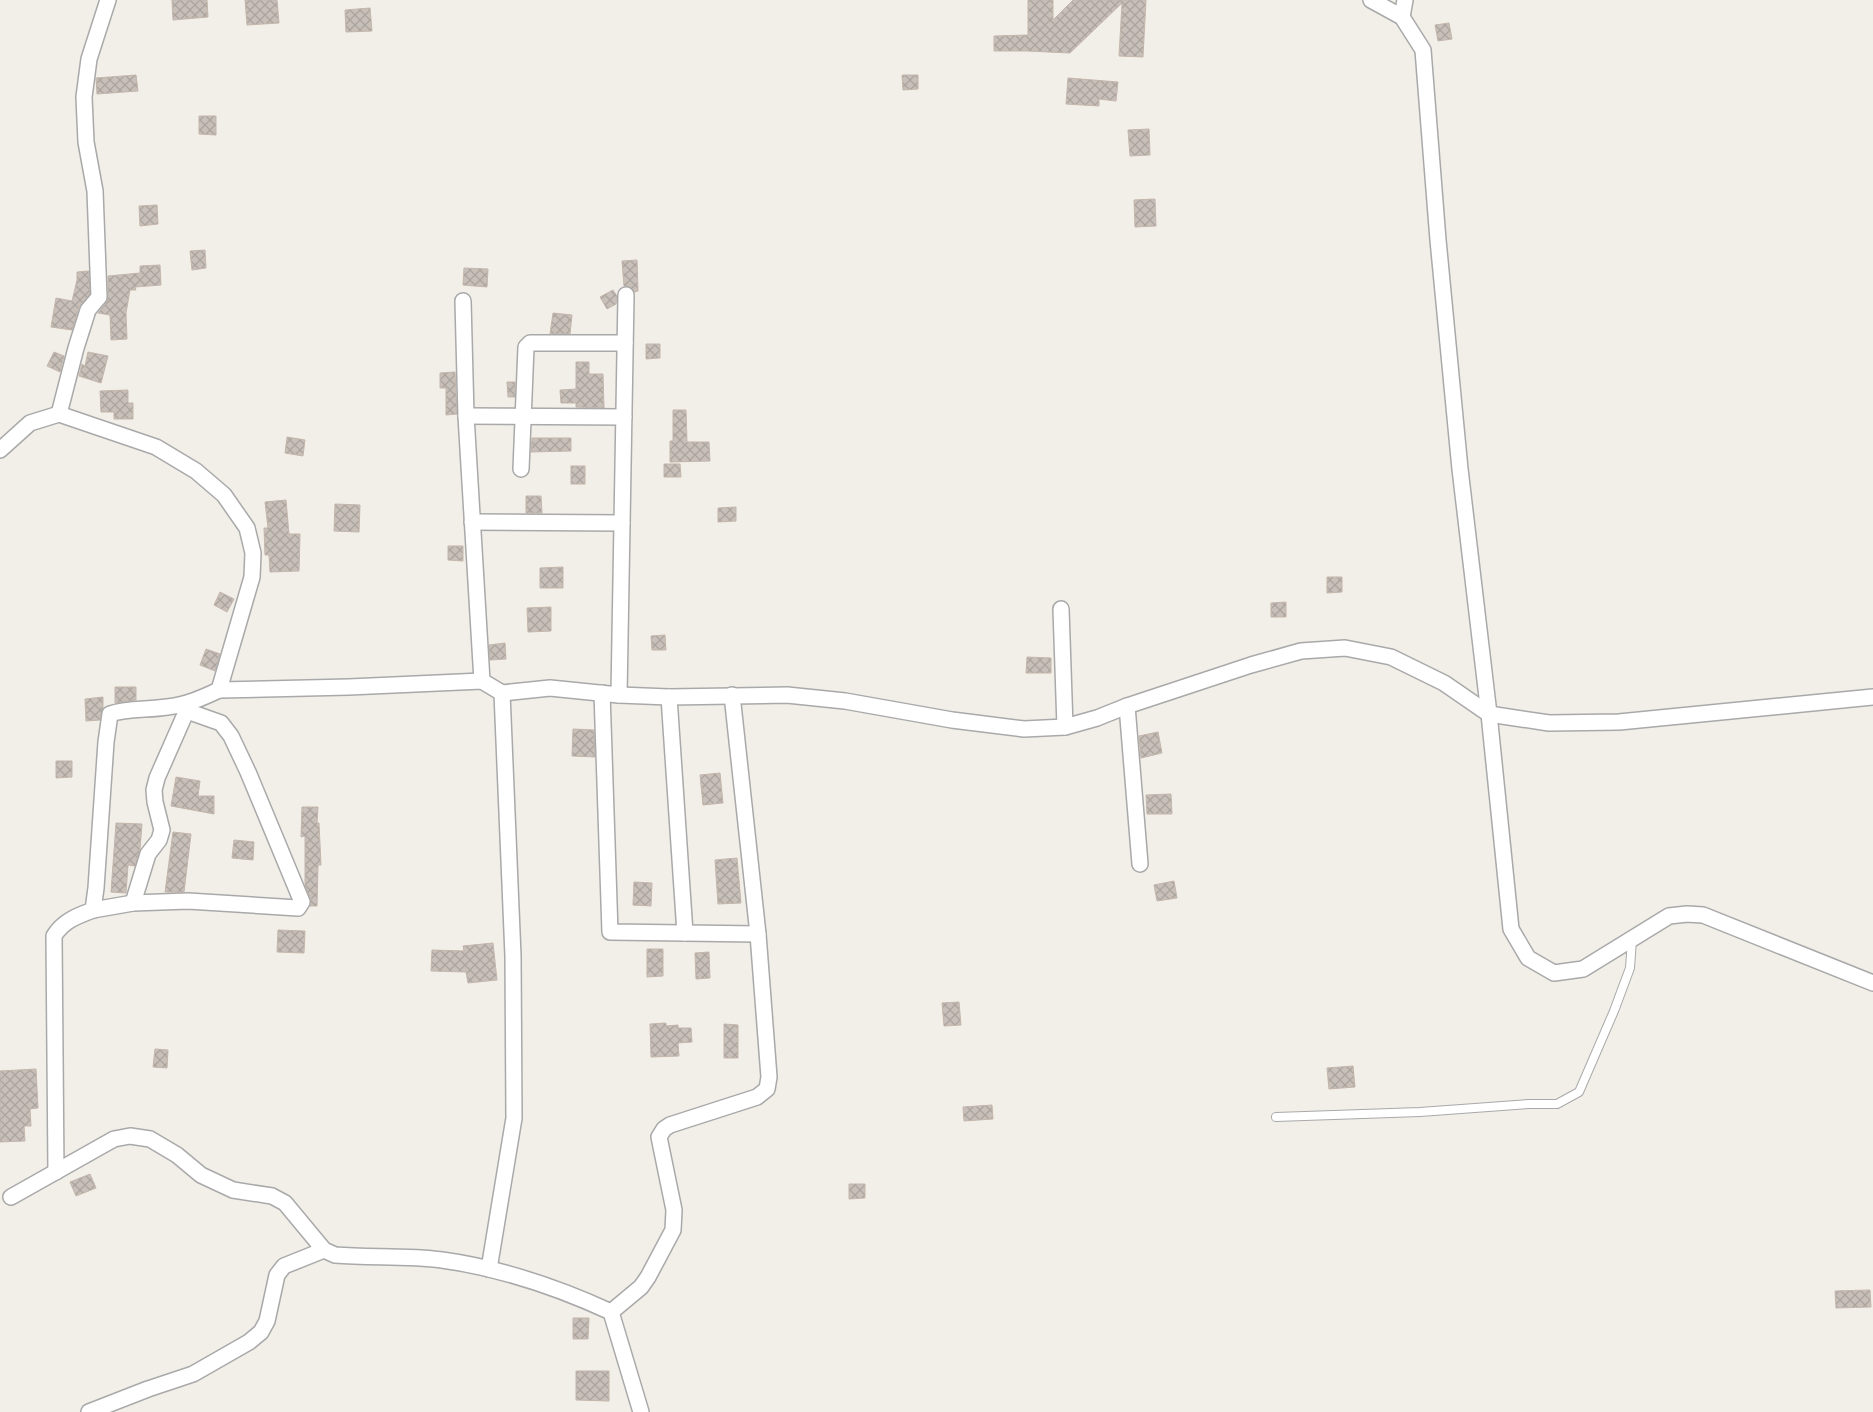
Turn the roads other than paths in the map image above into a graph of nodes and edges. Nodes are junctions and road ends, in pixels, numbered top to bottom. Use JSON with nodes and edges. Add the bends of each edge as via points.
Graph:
{"nodes":[{"id":1,"x":108,"y":0,"type":"edge"},
{"id":2,"x":1371,"y":0,"type":"edge"},
{"id":3,"x":1405,"y":0,"type":"edge"},
{"id":4,"x":1402,"y":17,"type":"junction"},
{"id":5,"x":626,"y":295,"type":"dead end"},
{"id":6,"x":464,"y":301,"type":"dead end"},
{"id":7,"x":625,"y":343,"type":"junction"},
{"id":8,"x":59,"y":414,"type":"junction"},
{"id":9,"x":466,"y":416,"type":"junction"},
{"id":10,"x":522,"y":416,"type":"junction"},
{"id":11,"x":624,"y":417,"type":"junction"},
{"id":12,"x":0,"y":450,"type":"edge"},
{"id":13,"x":520,"y":469,"type":"dead end"},
{"id":14,"x":472,"y":522,"type":"junction"},
{"id":15,"x":622,"y":523,"type":"junction"},
{"id":16,"x":1061,"y":609,"type":"dead end"},
{"id":17,"x":482,"y":681,"type":"junction"},
{"id":18,"x":219,"y":690,"type":"junction"},
{"id":19,"x":502,"y":693,"type":"junction"},
{"id":20,"x":602,"y":693,"type":"junction"},
{"id":21,"x":619,"y":694,"type":"junction"},
{"id":22,"x":732,"y":695,"type":"junction"},
{"id":23,"x":669,"y":697,"type":"junction"},
{"id":24,"x":1873,"y":697,"type":"edge"},
{"id":25,"x":1127,"y":706,"type":"junction"},
{"id":26,"x":189,"y":707,"type":"junction"},
{"id":27,"x":1489,"y":714,"type":"junction"},
{"id":28,"x":1064,"y":727,"type":"junction"},
{"id":29,"x":1140,"y":864,"type":"dead end"},
{"id":30,"x":133,"y":903,"type":"junction"},
{"id":31,"x":93,"y":910,"type":"junction"},
{"id":32,"x":685,"y":933,"type":"junction"},
{"id":33,"x":758,"y":934,"type":"junction"},
{"id":34,"x":1632,"y":940,"type":"junction"},
{"id":35,"x":1873,"y":983,"type":"edge"},
{"id":36,"x":1276,"y":1117,"type":"dead end"},
{"id":37,"x":56,"y":1172,"type":"junction"},
{"id":38,"x":11,"y":1197,"type":"dead end"},
{"id":39,"x":324,"y":1250,"type":"junction"},
{"id":40,"x":490,"y":1269,"type":"junction"},
{"id":41,"x":611,"y":1312,"type":"junction"},
{"id":42,"x":90,"y":1412,"type":"edge"},
{"id":43,"x":641,"y":1412,"type":"edge"}],
"edges":[{"from":1,"to":8,"type":"street","via":[[88,59],[84,97],[86,142],[95,191],[99,297],[88,310]]},
{"from":2,"to":4,"type":"street"},
{"from":3,"to":4,"type":"street"},
{"from":4,"to":27,"type":"street","via":[[1423,50],[1459,460]]},
{"from":5,"to":7,"type":"street"},
{"from":6,"to":9,"type":"street"},
{"from":7,"to":10,"type":"street","via":[[530,343],[526,347]]},
{"from":7,"to":11,"type":"street"},
{"from":8,"to":12,"type":"street","via":[[30,423]]},
{"from":8,"to":18,"type":"street","via":[[156,447],[196,471],[224,495],[247,528],[253,553],[252,577]]},
{"from":9,"to":10,"type":"street"},
{"from":9,"to":14,"type":"street"},
{"from":10,"to":11,"type":"street"},
{"from":10,"to":13,"type":"street"},
{"from":11,"to":15,"type":"street"},
{"from":14,"to":15,"type":"street"},
{"from":14,"to":17,"type":"street"},
{"from":15,"to":21,"type":"street"},
{"from":16,"to":28,"type":"street"},
{"from":17,"to":18,"type":"street"},
{"from":17,"to":19,"type":"street"},
{"from":18,"to":26,"type":"street"},
{"from":19,"to":20,"type":"street","via":[[550,688]]},
{"from":19,"to":40,"type":"street","via":[[513,956],[514,1118]]},
{"from":20,"to":21,"type":"street"},
{"from":20,"to":32,"type":"street","via":[[610,932]]},
{"from":21,"to":23,"type":"street"},
{"from":22,"to":23,"type":"street"},
{"from":22,"to":28,"type":"street","via":[[788,695],[845,701],[1024,729]]},
{"from":22,"to":33,"type":"street"},
{"from":23,"to":32,"type":"street"},
{"from":24,"to":27,"type":"street","via":[[1618,722],[1549,723]]},
{"from":25,"to":27,"type":"street","via":[[1301,651],[1345,648],[1391,656],[1444,683]]},
{"from":25,"to":28,"type":"street"},
{"from":25,"to":29,"type":"street"},
{"from":26,"to":30,"type":"street","via":[[156,778],[154,802],[162,830],[160,840],[148,854]]},
{"from":26,"to":30,"type":"street","via":[[221,723],[231,736],[302,902],[298,908],[188,901]]},
{"from":26,"to":31,"type":"street","via":[[120,710],[110,714]]},
{"from":27,"to":34,"type":"street","via":[[1511,929],[1528,958],[1554,973],[1583,969]]},
{"from":30,"to":31,"type":"street"},
{"from":31,"to":37,"type":"street","via":[[69,920],[54,936]]},
{"from":32,"to":33,"type":"street"},
{"from":33,"to":41,"type":"street","via":[[769,1077],[767,1089],[757,1097],[664,1128],[659,1137],[674,1210],[673,1230],[641,1287]]},
{"from":34,"to":35,"type":"street","via":[[1669,916],[1703,915]]},
{"from":34,"to":36,"type":"lane","via":[[1630,968],[1579,1092],[1557,1104]]},
{"from":37,"to":38,"type":"street"},
{"from":37,"to":39,"type":"street","via":[[114,1139],[130,1136],[150,1139],[201,1175],[233,1190],[272,1196],[285,1203]]},
{"from":39,"to":40,"type":"street","via":[[335,1255],[441,1260]]},
{"from":39,"to":42,"type":"street","via":[[284,1266],[277,1275],[267,1321],[261,1332],[249,1342],[193,1374]]},
{"from":40,"to":41,"type":"street"},
{"from":41,"to":43,"type":"street"}]}
